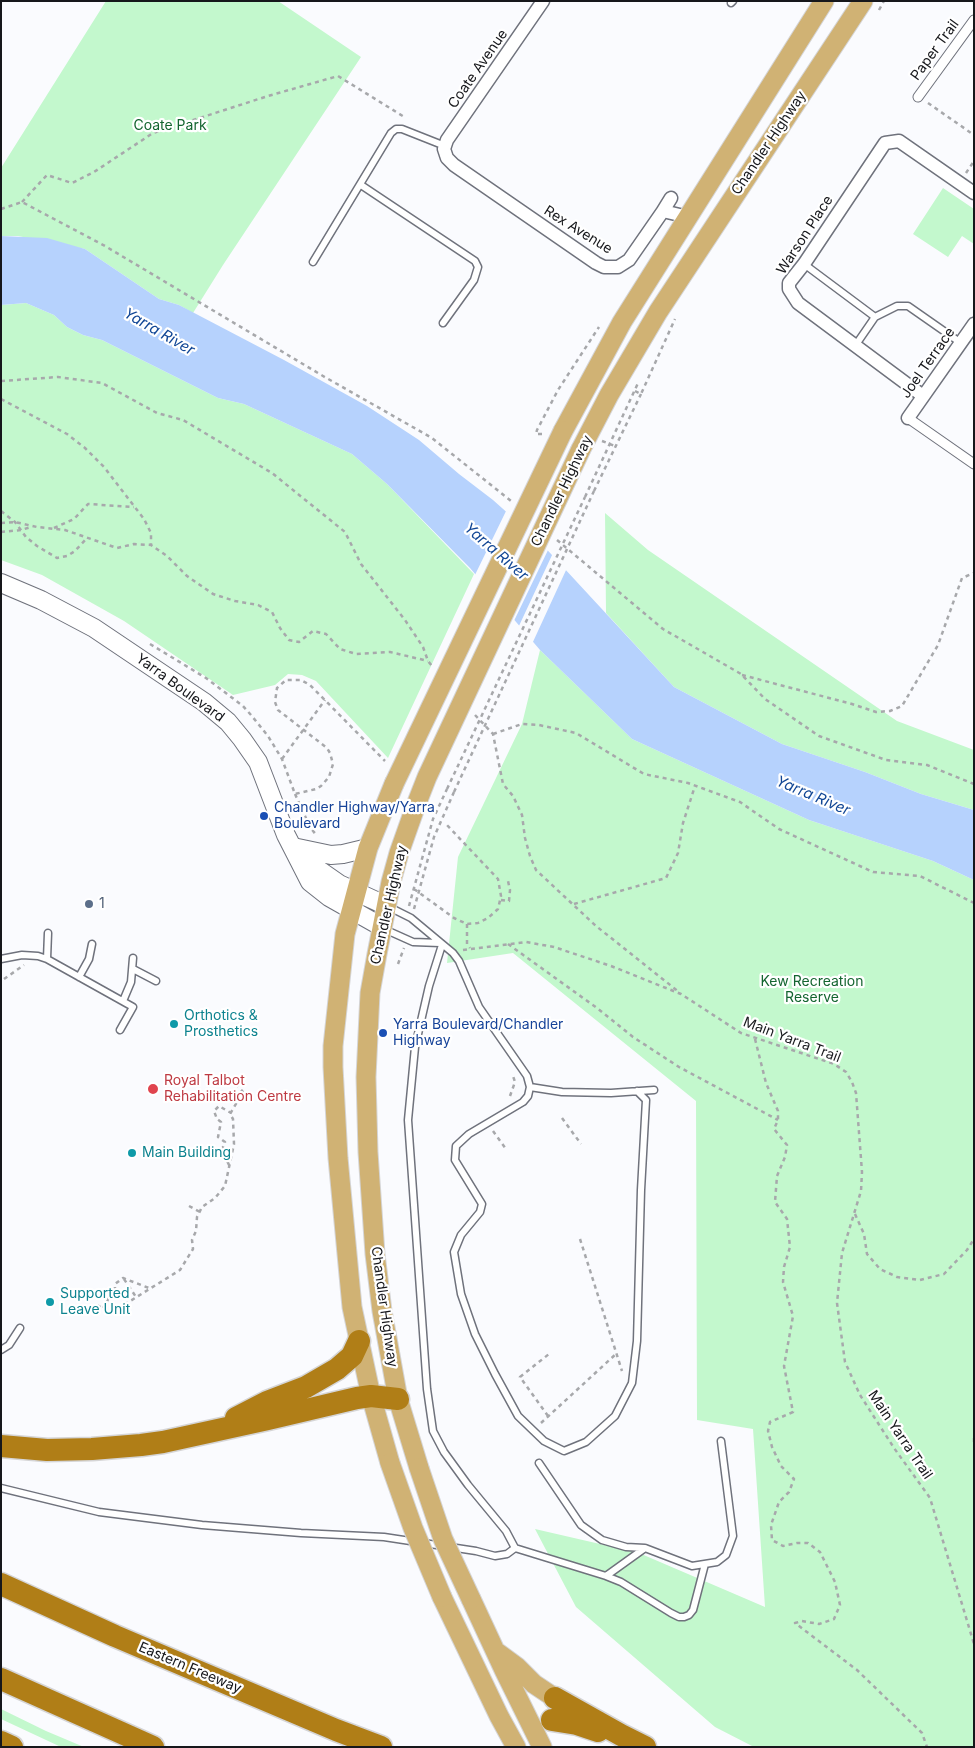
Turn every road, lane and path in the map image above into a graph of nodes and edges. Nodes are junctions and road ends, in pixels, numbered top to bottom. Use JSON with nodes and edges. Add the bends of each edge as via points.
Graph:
{"nodes":[{"id":1,"x":543,"y":1,"type":"edge"},
{"id":2,"x":824,"y":1,"type":"edge"},
{"id":3,"x":863,"y":1,"type":"edge"},
{"id":4,"x":884,"y":1,"type":"edge"},
{"id":5,"x":874,"y":17,"type":"dead end"},
{"id":6,"x":974,"y":20,"type":"edge"},
{"id":7,"x":918,"y":97,"type":"joint"},
{"id":8,"x":412,"y":122,"type":"dead end"},
{"id":9,"x":974,"y":135,"type":"edge"},
{"id":10,"x":445,"y":151,"type":"junction"},
{"id":11,"x":361,"y":185,"type":"junction"},
{"id":12,"x":974,"y":193,"type":"edge"},
{"id":13,"x":671,"y":198,"type":"dead end"},
{"id":14,"x":22,"y":202,"type":"junction"},
{"id":15,"x":1,"y":209,"type":"edge"},
{"id":16,"x":663,"y":211,"type":"junction"},
{"id":17,"x":688,"y":217,"type":"junction"},
{"id":18,"x":313,"y":262,"type":"dead end"},
{"id":19,"x":804,"y":264,"type":"junction"},
{"id":20,"x":875,"y":317,"type":"junction"},
{"id":21,"x":676,"y":318,"type":"dead end"},
{"id":22,"x":443,"y":323,"type":"dead end"},
{"id":23,"x":974,"y":324,"type":"edge"},
{"id":24,"x":961,"y":343,"type":"junction"},
{"id":25,"x":855,"y":346,"type":"junction"},
{"id":26,"x":1,"y":381,"type":"edge"},
{"id":27,"x":641,"y":394,"type":"junction"},
{"id":28,"x":923,"y":396,"type":"junction"},
{"id":29,"x":1,"y":400,"type":"edge"},
{"id":30,"x":549,"y":407,"type":"dead end"},
{"id":31,"x":908,"y":418,"type":"joint"},
{"id":32,"x":542,"y":434,"type":"dead end"},
{"id":33,"x":610,"y":444,"type":"junction"},
{"id":34,"x":615,"y":446,"type":"junction"},
{"id":35,"x":974,"y":464,"type":"edge"},
{"id":36,"x":513,"y":503,"type":"dead end"},
{"id":37,"x":135,"y":507,"type":"junction"},
{"id":38,"x":1,"y":511,"type":"edge"},
{"id":39,"x":15,"y":522,"type":"junction"},
{"id":40,"x":1,"y":523,"type":"edge"},
{"id":41,"x":33,"y":526,"type":"junction"},
{"id":42,"x":52,"y":529,"type":"junction"},
{"id":43,"x":21,"y":530,"type":"junction"},
{"id":44,"x":1,"y":532,"type":"edge"},
{"id":45,"x":87,"y":538,"type":"junction"},
{"id":46,"x":556,"y":539,"type":"dead end"},
{"id":47,"x":151,"y":545,"type":"junction"},
{"id":48,"x":974,"y":573,"type":"edge"},
{"id":49,"x":1,"y":583,"type":"edge"},
{"id":50,"x":428,"y":661,"type":"junction"},
{"id":51,"x":434,"y":668,"type":"dead end"},
{"id":52,"x":741,"y":674,"type":"junction"},
{"id":53,"x":325,"y":700,"type":"junction"},
{"id":54,"x":474,"y":715,"type":"dead end"},
{"id":55,"x":303,"y":730,"type":"junction"},
{"id":56,"x":493,"y":734,"type":"junction"},
{"id":57,"x":282,"y":759,"type":"dead end"},
{"id":58,"x":385,"y":761,"type":"dead end"},
{"id":59,"x":329,"y":777,"type":"dead end"},
{"id":60,"x":974,"y":784,"type":"edge"},
{"id":61,"x":696,"y":786,"type":"junction"},
{"id":62,"x":295,"y":794,"type":"dead end"},
{"id":63,"x":446,"y":824,"type":"dead end"},
{"id":64,"x":323,"y":839,"type":"dead end"},
{"id":65,"x":368,"y":848,"type":"junction"},
{"id":66,"x":293,"y":850,"type":"junction"},
{"id":67,"x":508,"y":881,"type":"dead end"},
{"id":68,"x":356,"y":892,"type":"junction"},
{"id":69,"x":418,"y":892,"type":"junction"},
{"id":70,"x":501,"y":900,"type":"junction"},
{"id":71,"x":974,"y":903,"type":"edge"},
{"id":72,"x":574,"y":904,"type":"junction"},
{"id":73,"x":387,"y":906,"type":"junction"},
{"id":74,"x":351,"y":911,"type":"junction"},
{"id":75,"x":467,"y":924,"type":"junction"},
{"id":76,"x":382,"y":928,"type":"junction"},
{"id":77,"x":48,"y":933,"type":"dead end"},
{"id":78,"x":92,"y":944,"type":"dead end"},
{"id":79,"x":441,"y":944,"type":"junction"},
{"id":80,"x":508,"y":944,"type":"junction"},
{"id":81,"x":38,"y":956,"type":"junction"},
{"id":82,"x":133,"y":958,"type":"dead end"},
{"id":83,"x":1,"y":959,"type":"edge"},
{"id":84,"x":48,"y":959,"type":"junction"},
{"id":85,"x":133,"y":969,"type":"junction"},
{"id":86,"x":79,"y":977,"type":"junction"},
{"id":87,"x":4,"y":979,"type":"dead end"},
{"id":88,"x":156,"y":982,"type":"dead end"},
{"id":89,"x":681,"y":994,"type":"junction"},
{"id":90,"x":123,"y":1001,"type":"junction"},
{"id":91,"x":120,"y":1030,"type":"dead end"},
{"id":92,"x":755,"y":1039,"type":"junction"},
{"id":93,"x":510,"y":1069,"type":"dead end"},
{"id":94,"x":238,"y":1086,"type":"dead end"},
{"id":95,"x":530,"y":1087,"type":"junction"},
{"id":96,"x":654,"y":1090,"type":"dead end"},
{"id":97,"x":637,"y":1091,"type":"junction"},
{"id":98,"x":505,"y":1100,"type":"dead end"},
{"id":99,"x":231,"y":1113,"type":"junction"},
{"id":100,"x":562,"y":1118,"type":"dead end"},
{"id":101,"x":778,"y":1120,"type":"junction"},
{"id":102,"x":489,"y":1122,"type":"junction"},
{"id":103,"x":581,"y":1144,"type":"dead end"},
{"id":104,"x":506,"y":1150,"type":"dead end"},
{"id":105,"x":229,"y":1165,"type":"junction"},
{"id":106,"x":190,"y":1206,"type":"dead end"},
{"id":107,"x":200,"y":1212,"type":"junction"},
{"id":108,"x":855,"y":1214,"type":"junction"},
{"id":109,"x":580,"y":1239,"type":"dead end"},
{"id":110,"x":974,"y":1239,"type":"edge"},
{"id":111,"x":123,"y":1278,"type":"junction"},
{"id":112,"x":150,"y":1288,"type":"junction"},
{"id":113,"x":136,"y":1297,"type":"junction"},
{"id":114,"x":97,"y":1305,"type":"dead end"},
{"id":115,"x":103,"y":1308,"type":"junction"},
{"id":116,"x":20,"y":1328,"type":"dead end"},
{"id":117,"x":359,"y":1341,"type":"junction"},
{"id":118,"x":1,"y":1350,"type":"edge"},
{"id":119,"x":617,"y":1353,"type":"junction"},
{"id":120,"x":549,"y":1354,"type":"dead end"},
{"id":121,"x":628,"y":1392,"type":"junction"},
{"id":122,"x":371,"y":1396,"type":"junction"},
{"id":123,"x":398,"y":1399,"type":"junction"},
{"id":124,"x":548,"y":1416,"type":"junction"},
{"id":125,"x":213,"y":1430,"type":"junction"},
{"id":126,"x":533,"y":1431,"type":"junction"},
{"id":127,"x":974,"y":1438,"type":"edge"},
{"id":128,"x":721,"y":1441,"type":"dead end"},
{"id":129,"x":974,"y":1444,"type":"edge"},
{"id":130,"x":1,"y":1446,"type":"edge"},
{"id":131,"x":539,"y":1463,"type":"dead end"},
{"id":132,"x":1,"y":1488,"type":"edge"},
{"id":133,"x":515,"y":1548,"type":"junction"},
{"id":134,"x":644,"y":1548,"type":"junction"},
{"id":135,"x":705,"y":1564,"type":"junction"},
{"id":136,"x":606,"y":1576,"type":"junction"},
{"id":137,"x":1,"y":1584,"type":"edge"},
{"id":138,"x":974,"y":1644,"type":"edge"},
{"id":139,"x":497,"y":1652,"type":"junction"},
{"id":140,"x":1,"y":1679,"type":"edge"},
{"id":141,"x":554,"y":1698,"type":"joint"},
{"id":142,"x":536,"y":1734,"type":"edge"},
{"id":143,"x":621,"y":1736,"type":"junction"},
{"id":144,"x":1,"y":1742,"type":"edge"},
{"id":145,"x":12,"y":1747,"type":"edge"},
{"id":146,"x":154,"y":1747,"type":"edge"},
{"id":147,"x":381,"y":1747,"type":"edge"},
{"id":148,"x":516,"y":1747,"type":"edge"},
{"id":149,"x":645,"y":1747,"type":"edge"},
{"id":150,"x":927,"y":1747,"type":"edge"}],
"edges":[{"from":1,"to":10,"type":"street","name":"Coate Avenue","via":[[447,140]]},
{"from":2,"to":17,"type":"main road","name":"Chandler Highway"},
{"from":3,"to":73,"type":"main road","name":"Chandler Highway","bridge":true,"via":[[658,312],[609,395],[427,777],[399,853]]},
{"from":4,"to":5,"type":"path"},
{"from":6,"to":7,"type":"street","name":"Paper Trail"},
{"from":7,"to":9,"type":"path"},
{"from":8,"to":14,"type":"path","via":[[338,76],[153,133],[94,172],[72,182],[47,175]]},
{"from":10,"to":11,"type":"lane","via":[[408,130],[396,129]]},
{"from":10,"to":16,"type":"street","name":"Rex Avenue","via":[[454,165],[596,263],[610,268],[626,264]]},
{"from":11,"to":18,"type":"lane"},
{"from":11,"to":22,"type":"lane","via":[[478,266],[474,280]]},
{"from":12,"to":19,"type":"street","name":"Warson Place","via":[[899,141],[885,143]]},
{"from":13,"to":16,"type":"street","name":"Rex Avenue"},
{"from":14,"to":15,"type":"path"},
{"from":14,"to":36,"type":"path","via":[[104,246],[432,438]]},
{"from":16,"to":17,"type":"street"},
{"from":17,"to":65,"type":"main road","name":"Chandler Highway","bridge":true,"via":[[622,322],[563,431],[394,784]]},
{"from":19,"to":20,"type":"lane"},
{"from":19,"to":25,"type":"street","name":"Warson Place","via":[[789,283],[789,290],[798,303]]},
{"from":20,"to":24,"type":"lane","via":[[897,306],[908,306]]},
{"from":20,"to":25,"type":"lane"},
{"from":21,"to":27,"type":"path"},
{"from":23,"to":24,"type":"street","name":"Joel Terrace"},
{"from":24,"to":28,"type":"street","name":"Joel Terrace"},
{"from":25,"to":28,"type":"street","name":"Warson Place"},
{"from":26,"to":50,"type":"path","via":[[58,377],[102,383],[157,413],[183,420],[272,473],[345,532],[361,564],[405,620]]},
{"from":27,"to":33,"type":"path","via":[[635,391]]},
{"from":27,"to":34,"type":"path"},
{"from":28,"to":31,"type":"street","name":"Joel Terrace"},
{"from":29,"to":37,"type":"path","via":[[67,434],[85,448]]},
{"from":30,"to":32,"type":"path","via":[[536,434]]},
{"from":31,"to":35,"type":"street"},
{"from":33,"to":34,"type":"path"},
{"from":33,"to":69,"type":"path","bridge":true,"via":[[435,815],[414,889]]},
{"from":34,"to":69,"type":"path","bridge":true,"via":[[434,837]]},
{"from":37,"to":42,"type":"path","via":[[88,504],[74,519]]},
{"from":37,"to":47,"type":"path","via":[[151,533]]},
{"from":38,"to":39,"type":"path"},
{"from":39,"to":40,"type":"path"},
{"from":39,"to":41,"type":"path"},
{"from":39,"to":43,"type":"path"},
{"from":41,"to":42,"type":"path"},
{"from":41,"to":43,"type":"path"},
{"from":42,"to":45,"type":"path"},
{"from":43,"to":44,"type":"path"},
{"from":43,"to":45,"type":"path","via":[[37,546],[57,558],[75,552]]},
{"from":45,"to":47,"type":"path","via":[[117,548]]},
{"from":46,"to":52,"type":"path","via":[[663,629]]},
{"from":47,"to":50,"type":"path","via":[[213,594],[258,605],[272,612],[289,640],[299,642],[313,631],[326,634],[340,649],[356,654],[390,652]]},
{"from":48,"to":52,"type":"path","via":[[962,578],[938,644],[902,706],[876,712]]},
{"from":49,"to":66,"type":"main road","name":"Yarra Boulevard","via":[[94,628],[204,702],[228,722],[258,762]]},
{"from":50,"to":51,"type":"path"},
{"from":52,"to":60,"type":"path","via":[[765,699],[819,736],[886,760],[927,765]]},
{"from":53,"to":55,"type":"path"},
{"from":53,"to":55,"type":"path","via":[[301,680],[286,680],[277,688],[275,702],[278,710]]},
{"from":53,"to":58,"type":"path"},
{"from":54,"to":56,"type":"path"},
{"from":55,"to":57,"type":"path"},
{"from":55,"to":59,"type":"path","via":[[330,753],[333,764]]},
{"from":56,"to":61,"type":"path","via":[[522,724],[562,729],[576,733],[644,774]]},
{"from":56,"to":72,"type":"path","via":[[503,784],[522,815],[525,838],[536,870]]},
{"from":61,"to":71,"type":"path","via":[[740,802],[779,829],[873,872],[920,876]]},
{"from":61,"to":72,"type":"path","via":[[683,823],[678,853],[666,878]]},
{"from":62,"to":64,"type":"path","via":[[310,827]]},
{"from":63,"to":70,"type":"path","via":[[496,876],[501,886]]},
{"from":65,"to":66,"type":"main road","via":[[331,855]]},
{"from":65,"to":68,"type":"main road","name":"Chandler Highway"},
{"from":66,"to":68,"type":"main road","via":[[334,881]]},
{"from":66,"to":74,"type":"main road","name":"Yarra Boulevard","via":[[314,886]]},
{"from":67,"to":70,"type":"path","via":[[509,901]]},
{"from":68,"to":73,"type":"main road"},
{"from":68,"to":74,"type":"main road","name":"Chandler Highway"},
{"from":69,"to":75,"type":"path"},
{"from":70,"to":75,"type":"path","via":[[488,918]]},
{"from":72,"to":89,"type":"path","via":[[596,926]]},
{"from":73,"to":76,"type":"main road","name":"Chandler Highway"},
{"from":73,"to":79,"type":"lane","via":[[412,918]]},
{"from":74,"to":76,"type":"main road","name":"Yarra Boulevard"},
{"from":74,"to":117,"type":"main road","name":"Chandler Highway","via":[[343,945],[333,1067],[349,1277]]},
{"from":75,"to":80,"type":"path","name":"Main Yarra Trail","via":[[470,948]]},
{"from":76,"to":79,"type":"lane","via":[[413,942]]},
{"from":76,"to":123,"type":"main road","name":"Chandler Highway","via":[[370,993],[366,1049],[368,1143],[381,1301]]},
{"from":77,"to":84,"type":"lane"},
{"from":78,"to":86,"type":"lane","via":[[89,959]]},
{"from":79,"to":95,"type":"lane","via":[[459,961],[479,1007],[527,1076]]},
{"from":79,"to":133,"type":"lane","via":[[415,1047],[408,1120],[427,1389],[434,1431],[444,1452],[506,1531]]},
{"from":80,"to":89,"type":"path","name":"Main Yarra Trail","via":[[554,947]]},
{"from":80,"to":101,"type":"path","via":[[679,1068]]},
{"from":81,"to":83,"type":"lane"},
{"from":81,"to":84,"type":"lane"},
{"from":81,"to":87,"type":"path"},
{"from":82,"to":85,"type":"lane"},
{"from":84,"to":86,"type":"lane"},
{"from":85,"to":88,"type":"lane"},
{"from":85,"to":90,"type":"lane","via":[[132,982]]},
{"from":86,"to":90,"type":"lane"},
{"from":89,"to":92,"type":"path","name":"Main Yarra Trail","via":[[733,1029]]},
{"from":90,"to":91,"type":"lane","via":[[133,1007]]},
{"from":92,"to":101,"type":"path"},
{"from":92,"to":108,"type":"path","name":"Main Yarra Trail","via":[[834,1064],[846,1072],[852,1082],[856,1093],[862,1172]]},
{"from":93,"to":98,"type":"path","via":[[515,1082],[512,1095]]},
{"from":94,"to":99,"type":"path","via":[[243,1092]]},
{"from":95,"to":97,"type":"lane","via":[[562,1092]]},
{"from":95,"to":102,"type":"lane","via":[[523,1102]]},
{"from":96,"to":97,"type":"lane"},
{"from":97,"to":121,"type":"lane","via":[[646,1100],[637,1341]]},
{"from":99,"to":105,"type":"path","via":[[234,1144]]},
{"from":99,"to":105,"type":"path","via":[[218,1106],[214,1111],[221,1122],[218,1137],[225,1142],[224,1154]]},
{"from":100,"to":103,"type":"path"},
{"from":101,"to":150,"type":"path","via":[[774,1129],[787,1145],[776,1176],[775,1202],[787,1220],[790,1247],[783,1282],[792,1316],[784,1366],[793,1412],[770,1422],[768,1431],[781,1466],[794,1479],[789,1492],[779,1502],[771,1525],[772,1540],[783,1546],[808,1543],[820,1552],[834,1582],[840,1605],[834,1619],[819,1624],[795,1623],[857,1670],[922,1733]]},
{"from":102,"to":104,"type":"path"},
{"from":102,"to":126,"type":"lane","via":[[456,1146],[455,1160],[482,1204],[480,1212],[460,1234],[454,1252],[461,1294],[475,1334],[518,1416]]},
{"from":105,"to":107,"type":"path","via":[[225,1186]]},
{"from":106,"to":107,"type":"path"},
{"from":107,"to":112,"type":"path","via":[[192,1240],[193,1249],[180,1270]]},
{"from":108,"to":110,"type":"path","via":[[864,1234],[867,1254],[880,1269],[897,1277],[920,1280],[944,1274]]},
{"from":108,"to":138,"type":"path","name":"Main Yarra Trail","via":[[842,1252],[837,1303],[845,1362],[860,1395],[930,1498]]},
{"from":109,"to":119,"type":"path"},
{"from":111,"to":112,"type":"path"},
{"from":111,"to":113,"type":"path"},
{"from":111,"to":115,"type":"path","via":[[115,1284],[115,1296],[110,1296]]},
{"from":112,"to":113,"type":"path"},
{"from":113,"to":115,"type":"path","via":[[111,1313]]},
{"from":114,"to":115,"type":"path"},
{"from":116,"to":118,"type":"lane"},
{"from":117,"to":122,"type":"main road","name":"Chandler Highway"},
{"from":117,"to":125,"type":"highway","via":[[352,1356],[337,1370]]},
{"from":119,"to":121,"type":"path"},
{"from":119,"to":124,"type":"path"},
{"from":120,"to":124,"type":"path","via":[[520,1377]]},
{"from":121,"to":126,"type":"lane","via":[[615,1416],[586,1442],[564,1451],[544,1442]]},
{"from":122,"to":123,"type":"highway"},
{"from":122,"to":125,"type":"highway"},
{"from":122,"to":148,"type":"main road","name":"Chandler Highway","bridge":true,"via":[[413,1528],[442,1598]]},
{"from":123,"to":139,"type":"main road","name":"Chandler Highway","bridge":true,"via":[[443,1539]]},
{"from":124,"to":126,"type":"path"},
{"from":125,"to":130,"type":"highway","via":[[163,1442],[92,1449]]},
{"from":127,"to":129,"type":"path"},
{"from":128,"to":135,"type":"lane","via":[[734,1536],[726,1555],[717,1562]]},
{"from":131,"to":134,"type":"lane","via":[[581,1525],[602,1540]]},
{"from":132,"to":133,"type":"lane","via":[[99,1512],[202,1525],[384,1537],[495,1556],[507,1554]]},
{"from":133,"to":136,"type":"lane"},
{"from":134,"to":135,"type":"lane","via":[[692,1566]]},
{"from":134,"to":136,"type":"lane"},
{"from":135,"to":136,"type":"lane","via":[[693,1610],[684,1617]]},
{"from":137,"to":147,"type":"highway","name":"Eastern Freeway","via":[[124,1640]]},
{"from":139,"to":141,"type":"main road"},
{"from":139,"to":142,"type":"main road","name":"Chandler Highway"},
{"from":140,"to":146,"type":"highway"},
{"from":141,"to":143,"type":"highway"},
{"from":142,"to":143,"type":"highway","via":[[577,1724]]},
{"from":143,"to":149,"type":"highway"},
{"from":144,"to":145,"type":"highway"}]}
